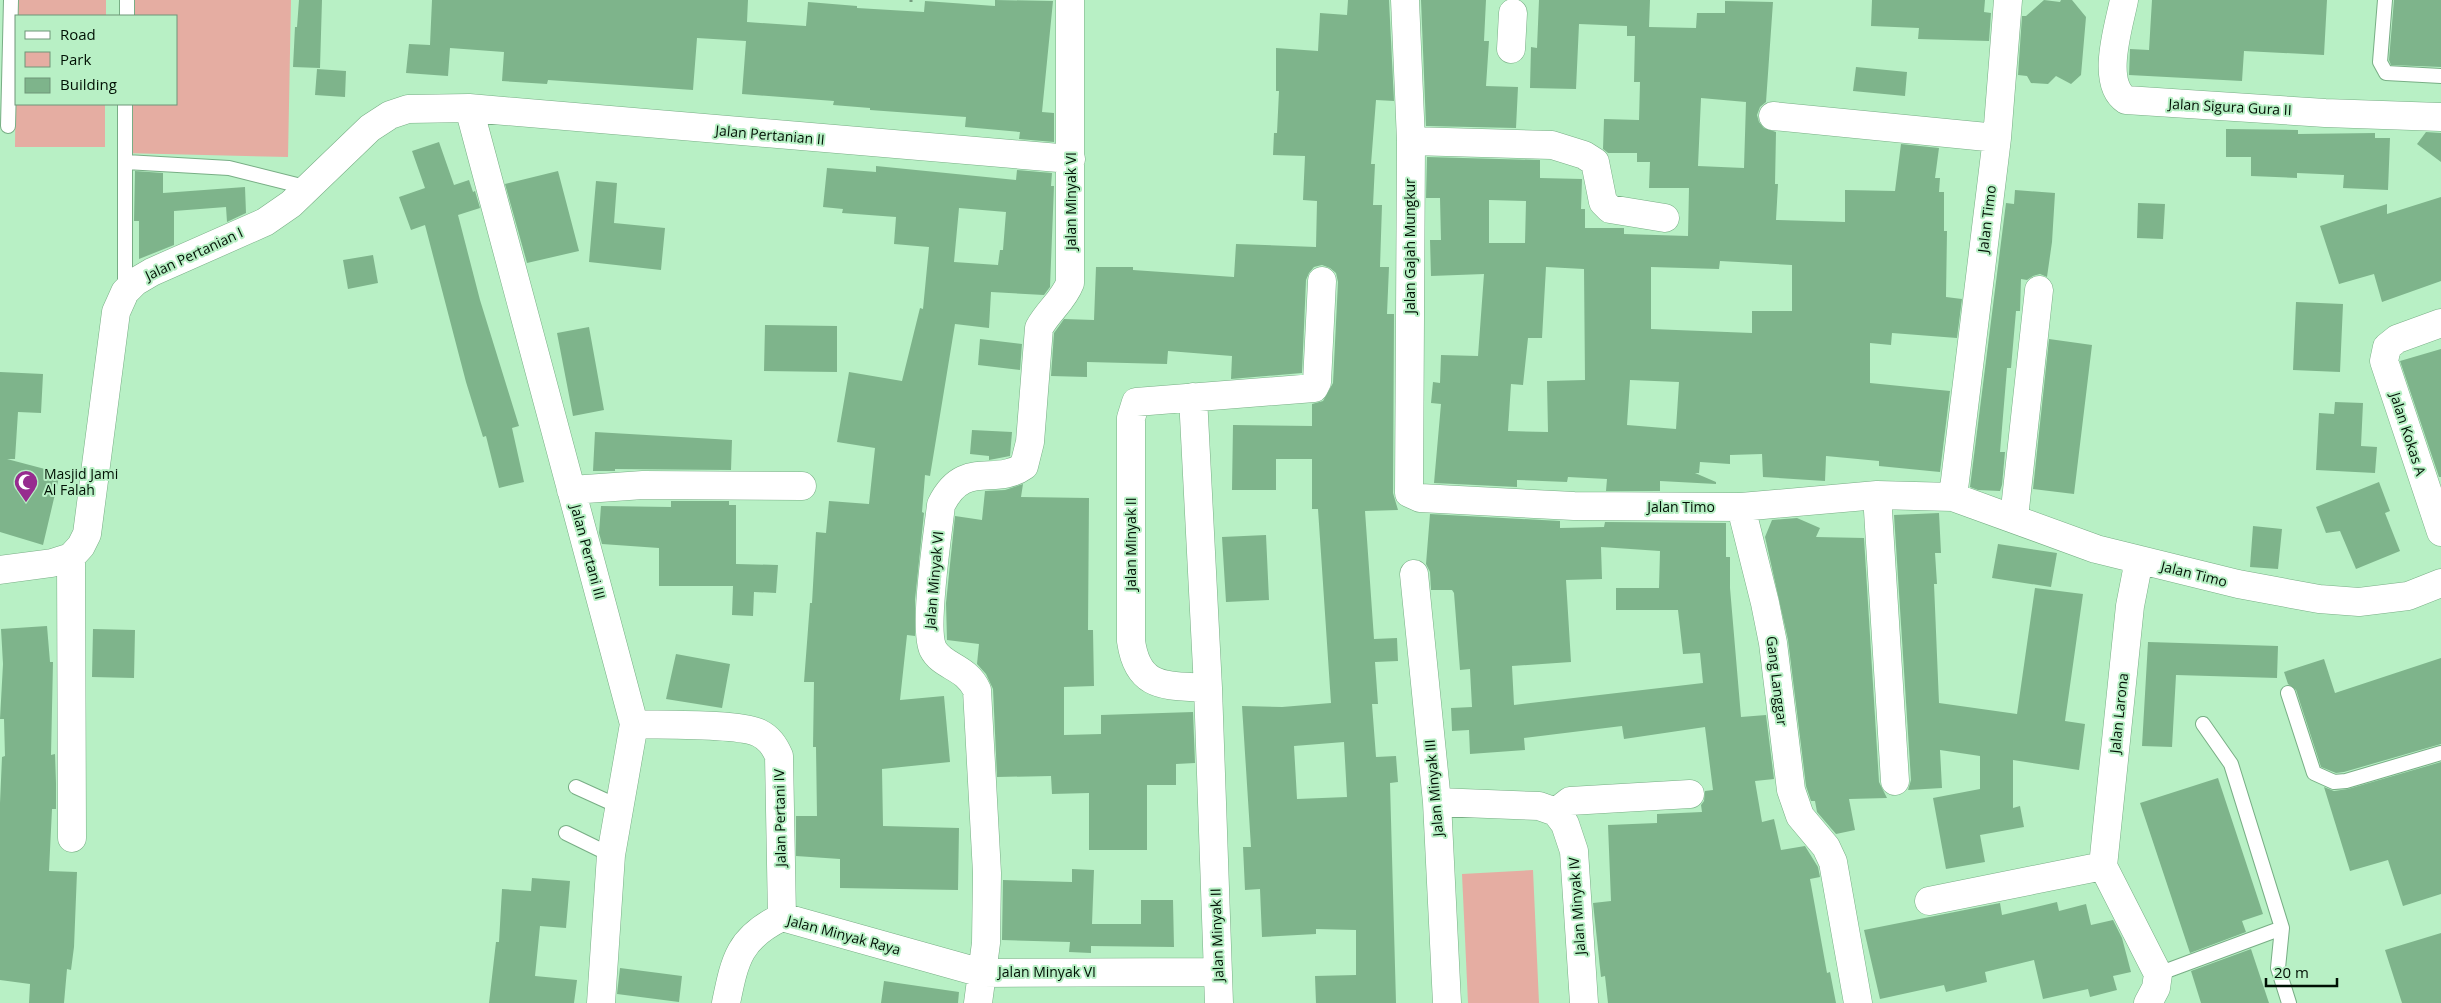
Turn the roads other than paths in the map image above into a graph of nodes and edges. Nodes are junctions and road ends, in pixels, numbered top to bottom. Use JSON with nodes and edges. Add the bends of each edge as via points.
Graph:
{"nodes":[{"id":1,"x":12,"y":0,"type":"edge"},
{"id":2,"x":127,"y":0,"type":"edge"},
{"id":3,"x":1070,"y":0,"type":"edge"},
{"id":4,"x":1405,"y":0,"type":"edge"},
{"id":5,"x":2008,"y":0,"type":"edge"},
{"id":6,"x":2124,"y":0,"type":"edge"},
{"id":7,"x":2385,"y":0,"type":"edge"},
{"id":8,"x":1513,"y":13,"type":"dead end"},
{"id":9,"x":127,"y":15,"type":"edge"},
{"id":10,"x":1511,"y":49,"type":"dead end"},
{"id":11,"x":2441,"y":76,"type":"edge"},
{"id":12,"x":125,"y":105,"type":"edge"},
{"id":13,"x":469,"y":108,"type":"junction"},
{"id":14,"x":1773,"y":116,"type":"dead end"},
{"id":15,"x":2441,"y":116,"type":"edge"},
{"id":16,"x":8,"y":126,"type":"dead end"},
{"id":17,"x":1997,"y":138,"type":"junction"},
{"id":18,"x":1411,"y":141,"type":"junction"},
{"id":19,"x":1071,"y":159,"type":"junction"},
{"id":20,"x":126,"y":162,"type":"junction"},
{"id":21,"x":310,"y":188,"type":"junction"},
{"id":22,"x":1665,"y":218,"type":"dead end"},
{"id":23,"x":1322,"y":281,"type":"dead end"},
{"id":24,"x":2039,"y":290,"type":"dead end"},
{"id":25,"x":125,"y":292,"type":"junction"},
{"id":26,"x":2441,"y":323,"type":"edge"},
{"id":27,"x":1193,"y":397,"type":"junction"},
{"id":28,"x":802,"y":486,"type":"dead end"},
{"id":29,"x":572,"y":490,"type":"junction"},
{"id":30,"x":1409,"y":493,"type":"joint"},
{"id":31,"x":1877,"y":495,"type":"junction"},
{"id":32,"x":1953,"y":497,"type":"junction"},
{"id":33,"x":1741,"y":507,"type":"junction"},
{"id":34,"x":2014,"y":518,"type":"junction"},
{"id":35,"x":2441,"y":532,"type":"edge"},
{"id":36,"x":71,"y":557,"type":"junction"},
{"id":37,"x":2139,"y":560,"type":"junction"},
{"id":38,"x":0,"y":570,"type":"edge"},
{"id":39,"x":1414,"y":574,"type":"dead end"},
{"id":40,"x":2441,"y":583,"type":"edge"},
{"id":41,"x":1208,"y":688,"type":"junction"},
{"id":42,"x":2288,"y":692,"type":"dead end"},
{"id":43,"x":634,"y":724,"type":"junction"},
{"id":44,"x":2203,"y":724,"type":"dead end"},
{"id":45,"x":2441,"y":753,"type":"edge"},
{"id":46,"x":1895,"y":781,"type":"dead end"},
{"id":47,"x":576,"y":787,"type":"dead end"},
{"id":48,"x":1690,"y":794,"type":"dead end"},
{"id":49,"x":1437,"y":802,"type":"junction"},
{"id":50,"x":620,"y":807,"type":"junction"},
{"id":51,"x":1556,"y":812,"type":"junction"},
{"id":52,"x":566,"y":833,"type":"dead end"},
{"id":53,"x":72,"y":838,"type":"dead end"},
{"id":54,"x":611,"y":854,"type":"junction"},
{"id":55,"x":2103,"y":866,"type":"junction"},
{"id":56,"x":1929,"y":901,"type":"dead end"},
{"id":57,"x":782,"y":917,"type":"junction"},
{"id":58,"x":2282,"y":928,"type":"junction"},
{"id":59,"x":1218,"y":972,"type":"junction"},
{"id":60,"x":982,"y":973,"type":"junction"},
{"id":61,"x":2158,"y":974,"type":"junction"},
{"id":62,"x":601,"y":1003,"type":"edge"},
{"id":63,"x":726,"y":1003,"type":"edge"},
{"id":64,"x":978,"y":1003,"type":"edge"},
{"id":65,"x":1219,"y":1003,"type":"edge"},
{"id":66,"x":1447,"y":1003,"type":"edge"},
{"id":67,"x":1584,"y":1003,"type":"edge"},
{"id":68,"x":1858,"y":1003,"type":"edge"},
{"id":69,"x":2148,"y":1003,"type":"edge"},
{"id":70,"x":2289,"y":1003,"type":"edge"}],
"edges":[{"from":1,"to":16,"type":"lane"},
{"from":2,"to":9,"type":"lane"},
{"from":3,"to":19,"type":"street","name":"Jalan Minyak VI"},
{"from":4,"to":18,"type":"street","name":"Jalan Gajah Mungkur"},
{"from":5,"to":17,"type":"street","name":"Jalan Timo"},
{"from":6,"to":15,"type":"street","name":"Jalan Sigura Gura II","via":[[2112,70],[2116,91],[2126,100],[2325,113]]},
{"from":7,"to":11,"type":"lane","via":[[2382,69],[2386,73]]},
{"from":8,"to":10,"type":"street"},
{"from":12,"to":20,"type":"lane"},
{"from":13,"to":19,"type":"street","name":"Jalan Pertanian II"},
{"from":13,"to":21,"type":"street","name":"Jalan Pertanian I","via":[[408,109],[390,116],[370,128]]},
{"from":13,"to":29,"type":"street","name":"Jalan Pertani III"},
{"from":14,"to":17,"type":"street"},
{"from":17,"to":32,"type":"street","name":"Jalan Timo"},
{"from":18,"to":22,"type":"street","via":[[1552,145],[1595,162],[1603,202],[1610,210]]},
{"from":18,"to":30,"type":"street","name":"Jalan Gajah Mungkur"},
{"from":19,"to":60,"type":"street","name":"Jalan Minyak VI","via":[[1070,283],[1039,328],[1028,456],[1018,471],[960,481],[948,490],[941,505],[929,629],[934,651],[972,679],[977,690],[986,873],[986,943]]},
{"from":20,"to":21,"type":"lane","via":[[230,168]]},
{"from":20,"to":25,"type":"lane"},
{"from":21,"to":25,"type":"street","name":"Jalan Pertanian I","via":[[265,222],[152,272]]},
{"from":23,"to":27,"type":"street","name":"Jalan Minyak II","via":[[1317,382],[1314,388]]},
{"from":24,"to":34,"type":"street"},
{"from":25,"to":36,"type":"street","via":[[116,312],[86,534]]},
{"from":26,"to":35,"type":"street","name":"Jalan Kokas A","via":[[2397,339],[2387,347],[2384,361]]},
{"from":27,"to":41,"type":"street","name":"Jalan Minyak II"},
{"from":27,"to":41,"type":"street","name":"Jalan Minyak II","via":[[1136,402],[1130,418],[1131,641],[1138,669],[1153,682]]},
{"from":28,"to":29,"type":"street","via":[[643,485]]},
{"from":29,"to":43,"type":"street","name":"Jalan Pertani III"},
{"from":30,"to":33,"type":"street","name":"Jalan Timo","via":[[1420,498],[1574,506]]},
{"from":31,"to":32,"type":"street","name":"Jalan Timo"},
{"from":31,"to":33,"type":"street","name":"Jalan Timo"},
{"from":31,"to":46,"type":"street"},
{"from":32,"to":34,"type":"street","name":"Jalan Timo"},
{"from":33,"to":68,"type":"street","name":"Gang Langgar","via":[[1771,635],[1791,790],[1800,816],[1826,847],[1833,862]]},
{"from":34,"to":37,"type":"street","name":"Jalan Timo","via":[[2096,549]]},
{"from":36,"to":38,"type":"street"},
{"from":36,"to":53,"type":"street"},
{"from":37,"to":40,"type":"street","name":"Jalan Timo","via":[[2319,599],[2359,602],[2408,596]]},
{"from":37,"to":55,"type":"street","name":"Jalan Larona","via":[[2130,606]]},
{"from":39,"to":49,"type":"street","name":"Jalan Minyak III"},
{"from":41,"to":59,"type":"street","name":"Jalan Minyak II"},
{"from":42,"to":45,"type":"lane","via":[[2314,773],[2334,782]]},
{"from":43,"to":50,"type":"street","name":"Jalan Pertani III"},
{"from":43,"to":57,"type":"street","name":"Jalan Pertani IV","via":[[739,728],[758,732],[773,743],[779,756]]},
{"from":44,"to":58,"type":"lane","via":[[2231,764]]},
{"from":47,"to":50,"type":"lane"},
{"from":48,"to":51,"type":"street","via":[[1570,801]]},
{"from":49,"to":51,"type":"street","via":[[1539,806]]},
{"from":49,"to":66,"type":"street","name":"Jalan Minyak III"},
{"from":50,"to":54,"type":"street","name":"Jalan Pertani III"},
{"from":51,"to":67,"type":"street","name":"Jalan Minyak IV","via":[[1565,824],[1574,851]]},
{"from":52,"to":54,"type":"lane"},
{"from":54,"to":62,"type":"street","name":"Jalan Pertani III"},
{"from":55,"to":56,"type":"street"},
{"from":55,"to":61,"type":"street"},
{"from":57,"to":60,"type":"street","name":"Jalan Minyak Raya"},
{"from":57,"to":63,"type":"street","name":"Jalan Minyak Raya","via":[[762,927],[745,944],[732,973]]},
{"from":58,"to":61,"type":"lane"},
{"from":58,"to":70,"type":"lane","via":[[2278,968]]},
{"from":59,"to":60,"type":"street","name":"Jalan Minyak VI"},
{"from":59,"to":65,"type":"street","name":"Jalan Minyak II"},
{"from":60,"to":64,"type":"street"},
{"from":61,"to":69,"type":"street","via":[[2156,988]]}]}
